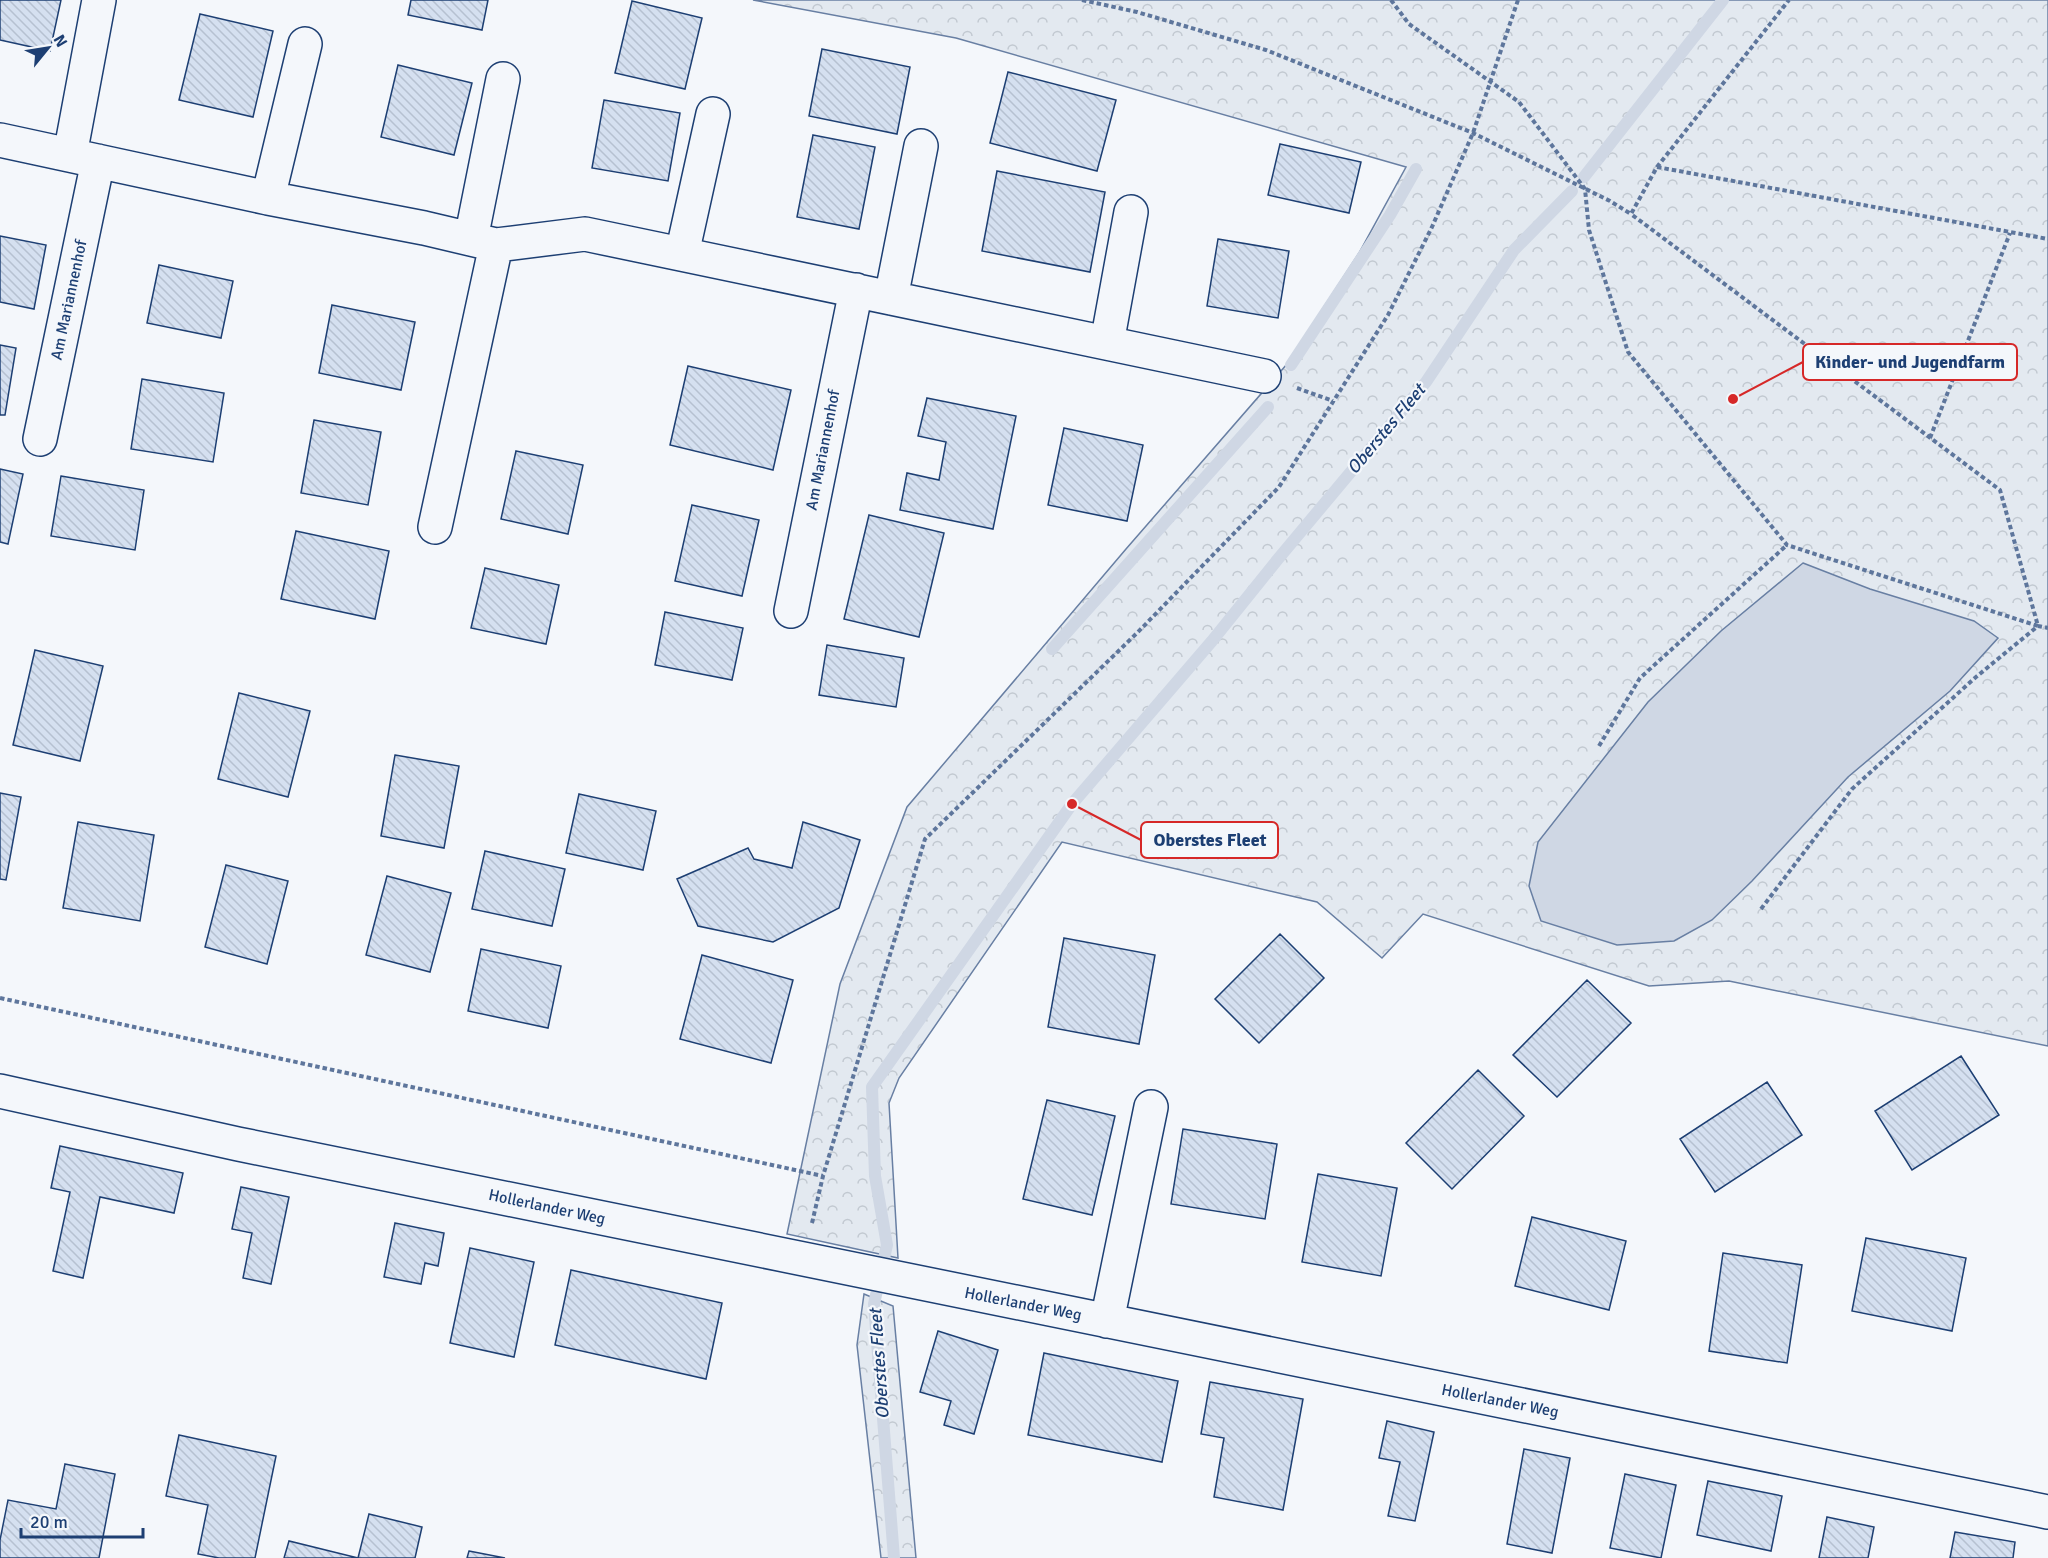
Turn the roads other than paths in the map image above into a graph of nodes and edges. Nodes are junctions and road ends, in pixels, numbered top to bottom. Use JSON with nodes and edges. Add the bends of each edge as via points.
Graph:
{"nodes":[{"id":1,"x":99,"y":0,"type":"edge"},
{"id":2,"x":305,"y":44,"type":"dead end"},
{"id":3,"x":503,"y":79,"type":"dead end"},
{"id":4,"x":713,"y":114,"type":"dead end"},
{"id":5,"x":0,"y":140,"type":"edge"},
{"id":6,"x":921,"y":146,"type":"dead end"},
{"id":7,"x":84,"y":158,"type":"junction"},
{"id":8,"x":268,"y":198,"type":"junction"},
{"id":9,"x":1131,"y":212,"type":"dead end"},
{"id":10,"x":484,"y":242,"type":"junction"},
{"id":11,"x":682,"y":254,"type":"junction"},
{"id":12,"x":856,"y":290,"type":"junction"},
{"id":13,"x":891,"y":298,"type":"junction"},
{"id":14,"x":1107,"y":343,"type":"junction"},
{"id":15,"x":1264,"y":376,"type":"dead end"},
{"id":16,"x":40,"y":439,"type":"dead end"},
{"id":17,"x":435,"y":527,"type":"dead end"},
{"id":18,"x":791,"y":611,"type":"dead end"},
{"id":19,"x":0,"y":1091,"type":"edge"},
{"id":20,"x":1151,"y":1107,"type":"dead end"},
{"id":21,"x":1107,"y":1321,"type":"junction"},
{"id":22,"x":2048,"y":1512,"type":"edge"}],
"edges":[{"from":1,"to":7,"type":"street","name":"Am Mariannenhof"},
{"from":2,"to":8,"type":"street"},
{"from":3,"to":10,"type":"street"},
{"from":4,"to":11,"type":"street"},
{"from":5,"to":7,"type":"street"},
{"from":6,"to":13,"type":"street"},
{"from":7,"to":8,"type":"street"},
{"from":7,"to":16,"type":"street","name":"Am Mariannenhof"},
{"from":8,"to":10,"type":"street"},
{"from":9,"to":14,"type":"street"},
{"from":10,"to":11,"type":"street","via":[[585,234]]},
{"from":10,"to":17,"type":"street"},
{"from":11,"to":12,"type":"street"},
{"from":12,"to":13,"type":"street"},
{"from":12,"to":18,"type":"street","name":"Am Mariannenhof"},
{"from":13,"to":14,"type":"street"},
{"from":14,"to":15,"type":"street"},
{"from":19,"to":21,"type":"street","name":"Hollerlander Weg","via":[[238,1144]]},
{"from":20,"to":21,"type":"street"},
{"from":21,"to":22,"type":"street","name":"Hollerlander Weg"}]}
